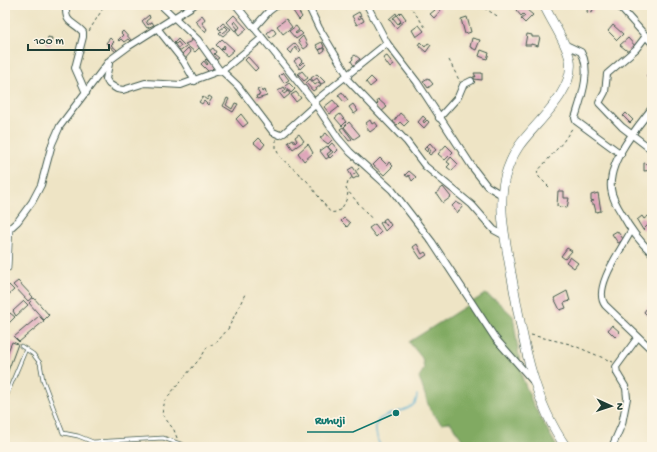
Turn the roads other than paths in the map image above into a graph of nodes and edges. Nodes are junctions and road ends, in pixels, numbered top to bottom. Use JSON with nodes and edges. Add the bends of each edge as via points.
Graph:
{"nodes":[{"id":1,"x":66,"y":5,"type":"edge"},
{"id":2,"x":161,"y":5,"type":"edge"},
{"id":3,"x":194,"y":5,"type":"edge"},
{"id":4,"x":236,"y":5,"type":"edge"},
{"id":5,"x":277,"y":5,"type":"edge"},
{"id":6,"x":308,"y":5,"type":"edge"},
{"id":7,"x":368,"y":5,"type":"edge"},
{"id":8,"x":544,"y":5,"type":"edge"},
{"id":9,"x":619,"y":5,"type":"edge"},
{"id":10,"x":173,"y":18,"type":"junction"},
{"id":11,"x":157,"y":28,"type":"junction"},
{"id":12,"x":254,"y":28,"type":"junction"},
{"id":13,"x":646,"y":36,"type":"junction"},
{"id":14,"x":262,"y":38,"type":"junction"},
{"id":15,"x":387,"y":43,"type":"junction"},
{"id":16,"x":652,"y":43,"type":"edge"},
{"id":17,"x":564,"y":44,"type":"junction"},
{"id":18,"x":110,"y":60,"type":"junction"},
{"id":19,"x":221,"y":71,"type":"junction"},
{"id":20,"x":347,"y":77,"type":"junction"},
{"id":21,"x":195,"y":81,"type":"junction"},
{"id":22,"x":471,"y":81,"type":"dead end"},
{"id":23,"x":86,"y":92,"type":"junction"},
{"id":24,"x":314,"y":104,"type":"junction"},
{"id":25,"x":652,"y":108,"type":"edge"},
{"id":26,"x":440,"y":118,"type":"junction"},
{"id":27,"x":632,"y":135,"type":"junction"},
{"id":28,"x":652,"y":150,"type":"edge"},
{"id":29,"x":620,"y":154,"type":"junction"},
{"id":30,"x":502,"y":195,"type":"junction"},
{"id":31,"x":11,"y":228,"type":"junction"},
{"id":32,"x":631,"y":231,"type":"junction"},
{"id":33,"x":5,"y":233,"type":"edge"},
{"id":34,"x":505,"y":236,"type":"junction"},
{"id":35,"x":652,"y":253,"type":"edge"},
{"id":36,"x":8,"y":269,"type":"dead end"},
{"id":37,"x":638,"y":337,"type":"junction"},
{"id":38,"x":21,"y":346,"type":"dead end"},
{"id":39,"x":26,"y":350,"type":"junction"},
{"id":40,"x":652,"y":350,"type":"edge"},
{"id":41,"x":535,"y":383,"type":"junction"},
{"id":42,"x":5,"y":400,"type":"edge"},
{"id":43,"x":189,"y":447,"type":"edge"},
{"id":44,"x":566,"y":447,"type":"edge"},
{"id":45,"x":612,"y":447,"type":"edge"}],
"edges":[{"from":1,"to":23,"type":"street","via":[[70,23],[80,29],[83,37],[75,68]]},
{"from":2,"to":10,"type":"street"},
{"from":3,"to":10,"type":"street"},
{"from":4,"to":12,"type":"street"},
{"from":5,"to":12,"type":"street"},
{"from":6,"to":20,"type":"street"},
{"from":7,"to":15,"type":"street"},
{"from":8,"to":17,"type":"main road"},
{"from":9,"to":13,"type":"street"},
{"from":10,"to":11,"type":"street"},
{"from":10,"to":19,"type":"street","via":[[201,43]]},
{"from":11,"to":18,"type":"street"},
{"from":11,"to":21,"type":"street","via":[[184,62]]},
{"from":12,"to":14,"type":"street"},
{"from":13,"to":16,"type":"street"},
{"from":13,"to":27,"type":"street","via":[[636,49],[607,74],[605,92],[599,102]]},
{"from":14,"to":19,"type":"street"},
{"from":14,"to":24,"type":"street"},
{"from":15,"to":20,"type":"street"},
{"from":15,"to":26,"type":"street","via":[[415,79]]},
{"from":17,"to":29,"type":"street","via":[[581,52],[585,64],[583,95],[576,121]]},
{"from":17,"to":30,"type":"main road","via":[[570,60],[565,84],[556,101],[519,146],[510,164]]},
{"from":18,"to":21,"type":"street","via":[[106,79],[117,90],[129,89],[143,83],[175,85]]},
{"from":18,"to":23,"type":"street"},
{"from":19,"to":21,"type":"street"},
{"from":19,"to":24,"type":"street","via":[[238,86],[276,134],[284,133]]},
{"from":20,"to":24,"type":"street"},
{"from":20,"to":34,"type":"street","via":[[407,142],[425,166],[472,205],[494,230]]},
{"from":22,"to":26,"type":"street","via":[[463,85],[460,94]]},
{"from":23,"to":31,"type":"street","via":[[60,126],[52,144],[41,185],[32,202]]},
{"from":24,"to":41,"type":"street","via":[[350,152],[392,190],[432,242],[495,338]]},
{"from":25,"to":27,"type":"street"},
{"from":26,"to":30,"type":"street","via":[[485,185]]},
{"from":27,"to":28,"type":"street"},
{"from":27,"to":29,"type":"street"},
{"from":29,"to":32,"type":"street","via":[[613,170],[611,189],[614,202]]},
{"from":30,"to":34,"type":"main road"},
{"from":31,"to":33,"type":"street"},
{"from":31,"to":36,"type":"lane"},
{"from":32,"to":35,"type":"street"},
{"from":32,"to":37,"type":"street","via":[[610,268],[601,296],[605,305]]},
{"from":34,"to":41,"type":"main road","via":[[522,333]]},
{"from":37,"to":40,"type":"street"},
{"from":37,"to":45,"type":"street","via":[[616,370],[625,384],[627,398],[622,424]]},
{"from":38,"to":39,"type":"lane"},
{"from":39,"to":42,"type":"lane"},
{"from":39,"to":43,"type":"lane","via":[[40,363],[43,380],[63,432],[93,442],[163,438]]},
{"from":41,"to":44,"type":"main road","via":[[551,423]]}]}
